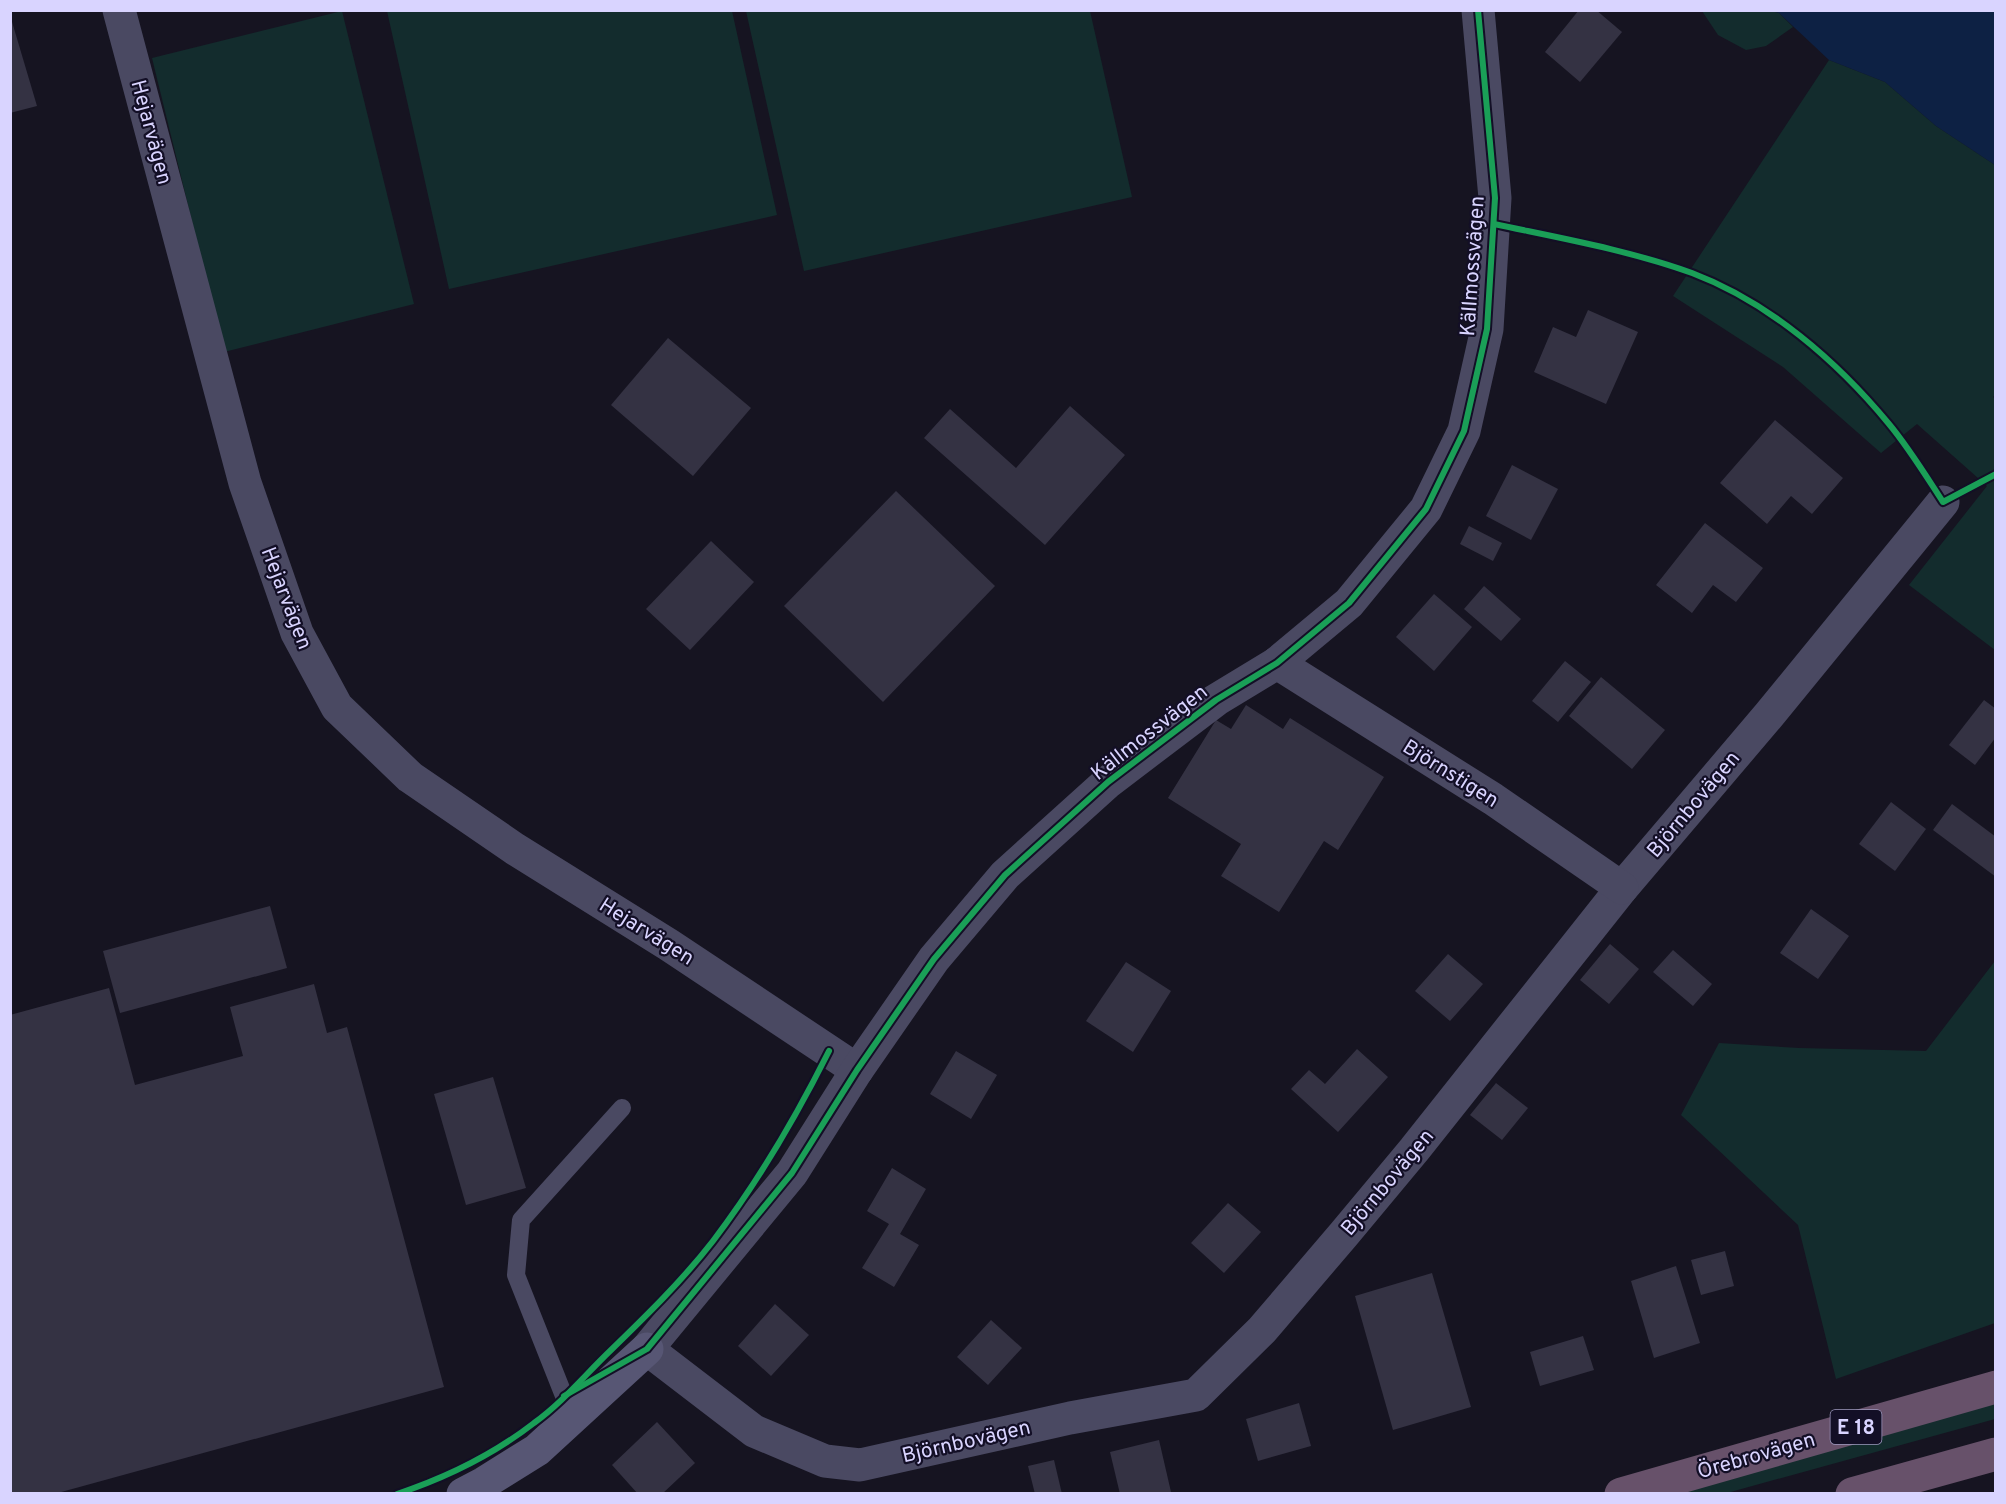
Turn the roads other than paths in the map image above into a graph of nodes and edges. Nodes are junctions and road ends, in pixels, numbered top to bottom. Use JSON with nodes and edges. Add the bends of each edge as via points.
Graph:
{"nodes":[{"id":1,"x":119,"y":10,"type":"edge"},
{"id":2,"x":1478,"y":10,"type":"edge"},
{"id":3,"x":1944,"y":502,"type":"dead end"},
{"id":4,"x":1277,"y":663,"type":"junction"},
{"id":5,"x":1622,"y":888,"type":"junction"},
{"id":6,"x":857,"y":1070,"type":"junction"},
{"id":7,"x":622,"y":1108,"type":"dead end"},
{"id":8,"x":647,"y":1349,"type":"junction"},
{"id":9,"x":1995,"y":1387,"type":"edge"},
{"id":10,"x":579,"y":1411,"type":"junction"},
{"id":11,"x":1995,"y":1454,"type":"edge"},
{"id":12,"x":463,"y":1494,"type":"edge"},
{"id":13,"x":1621,"y":1494,"type":"edge"},
{"id":14,"x":1852,"y":1494,"type":"edge"}],
"edges":[{"from":1,"to":6,"type":"street","name":"Hejarvägen","via":[[245,483],[297,633],[337,706],[410,777]]},
{"from":2,"to":4,"type":"street","name":"Källmossvägen","via":[[1495,198],[1487,329],[1464,431],[1426,509],[1349,603]]},
{"from":3,"to":5,"type":"street","name":"Björnbovägen"},
{"from":4,"to":5,"type":"street","name":"Björnstigen","via":[[1493,799]]},
{"from":4,"to":6,"type":"street","name":"Källmossvägen","via":[[1216,700],[1108,782],[1005,875],[934,959]]},
{"from":5,"to":8,"type":"street","name":"Björnbovägen","via":[[1344,1234],[1262,1330],[1196,1395],[860,1465],[825,1461],[754,1431]]},
{"from":6,"to":8,"type":"street","name":"Källmossvägen","via":[[792,1173]]},
{"from":7,"to":10,"type":"lane","via":[[521,1220],[516,1275],[564,1396]]},
{"from":8,"to":10,"type":"main road","name":"Källmossvägen"},
{"from":9,"to":13,"type":"highway","name":"Örebrovägen","number":"E 18"},
{"from":10,"to":12,"type":"main road","name":"Källmossvägen","via":[[537,1450]]},
{"from":11,"to":14,"type":"highway"}]}
